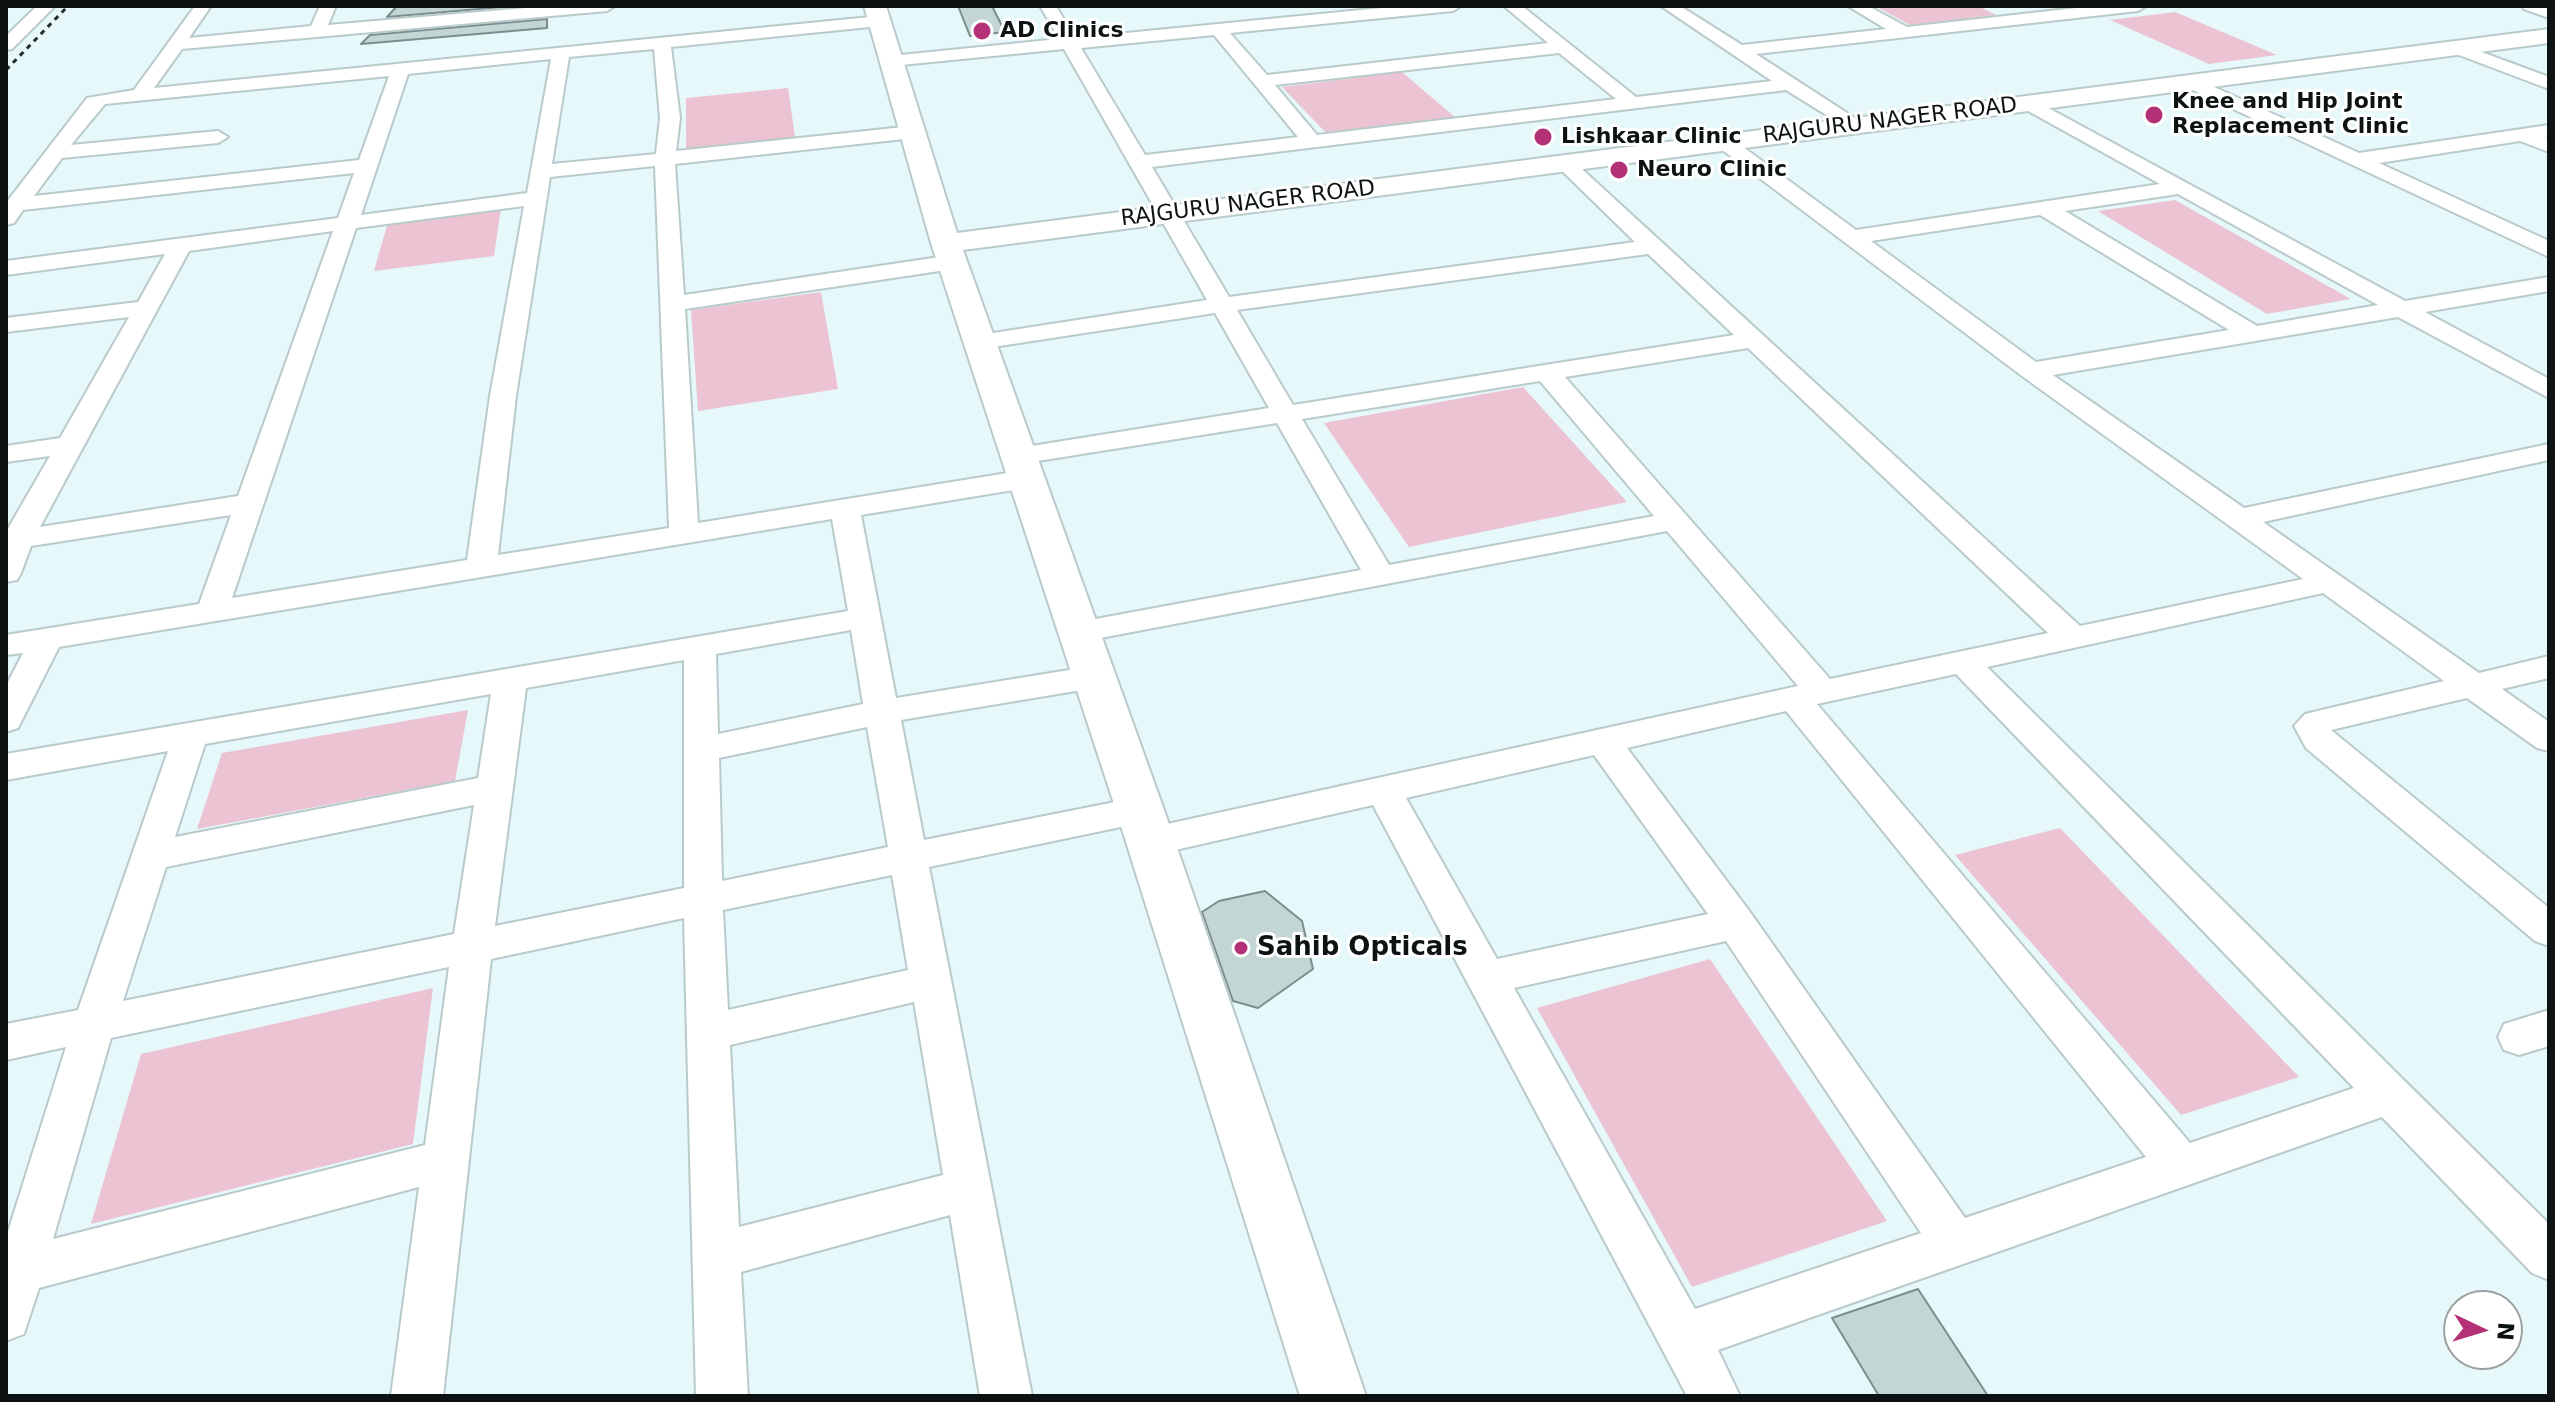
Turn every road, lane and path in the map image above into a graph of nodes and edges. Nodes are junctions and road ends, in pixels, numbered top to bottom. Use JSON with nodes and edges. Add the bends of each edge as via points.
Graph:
{"nodes":[{"id":1,"x":47,"y":6,"type":"edge"},
{"id":2,"x":203,"y":6,"type":"edge"},
{"id":3,"x":328,"y":6,"type":"edge"},
{"id":4,"x":607,"y":6,"type":"edge"},
{"id":5,"x":1048,"y":6,"type":"edge"},
{"id":6,"x":1453,"y":6,"type":"edge"},
{"id":7,"x":1512,"y":6,"type":"edge"},
{"id":8,"x":1669,"y":6,"type":"edge"},
{"id":9,"x":1856,"y":6,"type":"edge"},
{"id":10,"x":2138,"y":6,"type":"edge"},
{"id":11,"x":2530,"y":6,"type":"edge"},
{"id":12,"x":1352,"y":11,"type":"edge"},
{"id":13,"x":2549,"y":13,"type":"edge"},
{"id":14,"x":878,"y":14,"type":"edge"},
{"id":15,"x":1218,"y":29,"type":"junction"},
{"id":16,"x":317,"y":31,"type":"junction"},
{"id":17,"x":1904,"y":32,"type":"junction"},
{"id":18,"x":569,"y":35,"type":"junction"},
{"id":19,"x":2549,"y":36,"type":"edge"},
{"id":20,"x":662,"y":43,"type":"junction"},
{"id":21,"x":176,"y":44,"type":"junction"},
{"id":22,"x":1070,"y":44,"type":"junction"},
{"id":23,"x":6,"y":45,"type":"edge"},
{"id":24,"x":1563,"y":47,"type":"junction"},
{"id":25,"x":2457,"y":48,"type":"junction"},
{"id":26,"x":1738,"y":51,"type":"junction"},
{"id":27,"x":891,"y":61,"type":"junction"},
{"id":28,"x":401,"y":68,"type":"junction"},
{"id":29,"x":1262,"y":81,"type":"junction"},
{"id":30,"x":2190,"y":82,"type":"junction"},
{"id":31,"x":249,"y":83,"type":"junction"},
{"id":32,"x":2549,"y":83,"type":"edge"},
{"id":33,"x":1790,"y":84,"type":"junction"},
{"id":34,"x":141,"y":94,"type":"junction"},
{"id":35,"x":1632,"y":103,"type":"junction"},
{"id":36,"x":2028,"y":103,"type":"junction"},
{"id":37,"x":226,"y":123,"type":"junction"},
{"id":38,"x":1854,"y":126,"type":"junction"},
{"id":39,"x":2549,"y":131,"type":"edge"},
{"id":40,"x":913,"y":132,"type":"junction"},
{"id":41,"x":2522,"y":135,"type":"junction"},
{"id":42,"x":1312,"y":141,"type":"junction"},
{"id":43,"x":1724,"y":142,"type":"junction"},
{"id":44,"x":2549,"y":146,"type":"edge"},
{"id":45,"x":666,"y":150,"type":"junction"},
{"id":46,"x":56,"y":153,"type":"junction"},
{"id":47,"x":2356,"y":160,"type":"junction"},
{"id":48,"x":1140,"y":162,"type":"junction"},
{"id":49,"x":542,"y":163,"type":"junction"},
{"id":50,"x":1564,"y":163,"type":"junction"},
{"id":51,"x":368,"y":165,"type":"junction"},
{"id":52,"x":189,"y":186,"type":"junction"},
{"id":53,"x":2179,"y":188,"type":"junction"},
{"id":54,"x":536,"y":198,"type":"junction"},
{"id":55,"x":2044,"y":208,"type":"junction"},
{"id":56,"x":12,"y":211,"type":"edge"},
{"id":57,"x":1170,"y":214,"type":"junction"},
{"id":58,"x":347,"y":224,"type":"junction"},
{"id":59,"x":1854,"y":237,"type":"junction"},
{"id":60,"x":181,"y":245,"type":"junction"},
{"id":61,"x":1654,"y":246,"type":"junction"},
{"id":62,"x":2549,"y":250,"type":"edge"},
{"id":63,"x":950,"y":253,"type":"junction"},
{"id":64,"x":6,"y":268,"type":"edge"},
{"id":65,"x":2549,"y":284,"type":"edge"},
{"id":66,"x":673,"y":304,"type":"junction"},
{"id":67,"x":1223,"y":305,"type":"junction"},
{"id":68,"x":146,"y":308,"type":"junction"},
{"id":69,"x":2404,"y":311,"type":"junction"},
{"id":70,"x":6,"y":325,"type":"edge"},
{"id":71,"x":2253,"y":334,"type":"junction"},
{"id":72,"x":1753,"y":340,"type":"junction"},
{"id":73,"x":980,"y":342,"type":"junction"},
{"id":74,"x":2031,"y":371,"type":"junction"},
{"id":75,"x":1546,"y":372,"type":"junction"},
{"id":76,"x":2549,"y":390,"type":"edge"},
{"id":77,"x":1286,"y":414,"type":"junction"},
{"id":78,"x":70,"y":445,"type":"junction"},
{"id":79,"x":2549,"y":452,"type":"edge"},
{"id":80,"x":6,"y":454,"type":"edge"},
{"id":81,"x":1023,"y":468,"type":"junction"},
{"id":82,"x":250,"y":503,"type":"junction"},
{"id":83,"x":845,"y":509,"type":"junction"},
{"id":84,"x":2238,"y":518,"type":"junction"},
{"id":85,"x":1674,"y":521,"type":"junction"},
{"id":86,"x":684,"y":535,"type":"junction"},
{"id":87,"x":12,"y":540,"type":"edge"},
{"id":88,"x":481,"y":568,"type":"junction"},
{"id":89,"x":6,"y":573,"type":"edge"},
{"id":90,"x":1380,"y":576,"type":"junction"},
{"id":91,"x":2327,"y":583,"type":"junction"},
{"id":92,"x":212,"y":611,"type":"junction"},
{"id":93,"x":865,"y":618,"type":"junction"},
{"id":94,"x":1079,"y":632,"type":"junction"},
{"id":95,"x":2071,"y":636,"type":"junction"},
{"id":96,"x":47,"y":638,"type":"junction"},
{"id":97,"x":6,"y":645,"type":"edge"},
{"id":98,"x":700,"y":647,"type":"junction"},
{"id":99,"x":1963,"y":662,"type":"junction"},
{"id":100,"x":2549,"y":667,"type":"edge"},
{"id":101,"x":1094,"y":677,"type":"junction"},
{"id":102,"x":510,"y":680,"type":"junction"},
{"id":103,"x":2474,"y":686,"type":"junction"},
{"id":104,"x":1808,"y":695,"type":"junction"},
{"id":105,"x":882,"y":712,"type":"junction"},
{"id":106,"x":6,"y":720,"type":"edge"},
{"id":107,"x":191,"y":735,"type":"junction"},
{"id":108,"x":2549,"y":739,"type":"edge"},
{"id":109,"x":1603,"y":741,"type":"junction"},
{"id":110,"x":701,"y":750,"type":"junction"},
{"id":111,"x":6,"y":767,"type":"edge"},
{"id":112,"x":495,"y":788,"type":"junction"},
{"id":113,"x":1383,"y":789,"type":"junction"},
{"id":114,"x":1144,"y":826,"type":"junction"},
{"id":115,"x":151,"y":856,"type":"junction"},
{"id":116,"x":908,"y":856,"type":"junction"},
{"id":117,"x":703,"y":898,"type":"junction"},
{"id":118,"x":1736,"y":923,"type":"junction"},
{"id":119,"x":2549,"y":930,"type":"edge"},
{"id":120,"x":472,"y":946,"type":"junction"},
{"id":121,"x":1486,"y":978,"type":"junction"},
{"id":122,"x":931,"y":981,"type":"junction"},
{"id":123,"x":94,"y":1024,"type":"junction"},
{"id":124,"x":708,"y":1032,"type":"junction"},
{"id":125,"x":6,"y":1042,"type":"edge"},
{"id":126,"x":2389,"y":1095,"type":"junction"},
{"id":127,"x":445,"y":1160,"type":"junction"},
{"id":128,"x":2182,"y":1167,"type":"junction"},
{"id":129,"x":969,"y":1189,"type":"junction"},
{"id":130,"x":1956,"y":1245,"type":"junction"},
{"id":131,"x":716,"y":1256,"type":"junction"},
{"id":132,"x":2549,"y":1257,"type":"edge"},
{"id":133,"x":20,"y":1270,"type":"junction"},
{"id":134,"x":6,"y":1317,"type":"edge"},
{"id":135,"x":1684,"y":1337,"type":"junction"},
{"id":136,"x":415,"y":1395,"type":"edge"},
{"id":137,"x":722,"y":1396,"type":"edge"},
{"id":138,"x":1006,"y":1396,"type":"edge"},
{"id":139,"x":1333,"y":1396,"type":"edge"},
{"id":140,"x":1714,"y":1396,"type":"edge"}],
"edges":[{"from":1,"to":23,"type":"street"},
{"from":2,"to":21,"type":"street"},
{"from":3,"to":16,"type":"street"},
{"from":4,"to":18,"type":"street"},
{"from":5,"to":22,"type":"street"},
{"from":6,"to":12,"type":"street"},
{"from":7,"to":24,"type":"street"},
{"from":8,"to":26,"type":"street"},
{"from":9,"to":17,"type":"street"},
{"from":10,"to":17,"type":"street"},
{"from":11,"to":13,"type":"street"},
{"from":12,"to":15,"type":"street"},
{"from":14,"to":20,"type":"street","via":[[746,27]]},
{"from":14,"to":27,"type":"street"},
{"from":15,"to":22,"type":"street"},
{"from":15,"to":29,"type":"street"},
{"from":16,"to":18,"type":"street"},
{"from":16,"to":21,"type":"street"},
{"from":17,"to":26,"type":"street"},
{"from":18,"to":20,"type":"street"},
{"from":18,"to":28,"type":"street"},
{"from":18,"to":49,"type":"street"},
{"from":19,"to":25,"type":"street","name":"RAJGURU NAGER ROAD"},
{"from":20,"to":45,"type":"street","via":[[670,118]]},
{"from":21,"to":34,"type":"street"},
{"from":22,"to":27,"type":"street"},
{"from":22,"to":48,"type":"street"},
{"from":24,"to":29,"type":"street"},
{"from":24,"to":35,"type":"street"},
{"from":25,"to":30,"type":"street","name":"RAJGURU NAGER ROAD"},
{"from":25,"to":32,"type":"street"},
{"from":26,"to":33,"type":"street"},
{"from":27,"to":40,"type":"street"},
{"from":28,"to":31,"type":"street"},
{"from":28,"to":51,"type":"street"},
{"from":29,"to":42,"type":"street"},
{"from":30,"to":36,"type":"street","name":"RAJGURU NAGER ROAD"},
{"from":30,"to":47,"type":"street"},
{"from":31,"to":34,"type":"street"},
{"from":31,"to":37,"type":"street"},
{"from":33,"to":35,"type":"street"},
{"from":33,"to":38,"type":"street"},
{"from":34,"to":46,"type":"street","via":[[94,102]]},
{"from":35,"to":42,"type":"street"},
{"from":36,"to":38,"type":"street","name":"RAJGURU NAGER ROAD"},
{"from":36,"to":53,"type":"street"},
{"from":37,"to":46,"type":"street"},
{"from":37,"to":52,"type":"street"},
{"from":38,"to":43,"type":"street","name":"RAJGURU NAGER ROAD"},
{"from":39,"to":41,"type":"street"},
{"from":40,"to":45,"type":"street"},
{"from":40,"to":63,"type":"street"},
{"from":41,"to":44,"type":"street"},
{"from":41,"to":47,"type":"street"},
{"from":42,"to":48,"type":"street"},
{"from":43,"to":50,"type":"street","name":"RAJGURU NAGER ROAD"},
{"from":43,"to":59,"type":"street"},
{"from":45,"to":49,"type":"street"},
{"from":45,"to":66,"type":"street"},
{"from":46,"to":56,"type":"street"},
{"from":47,"to":62,"type":"street"},
{"from":48,"to":57,"type":"street"},
{"from":49,"to":54,"type":"street"},
{"from":50,"to":57,"type":"street","name":"RAJGURU NAGER ROAD"},
{"from":50,"to":61,"type":"street"},
{"from":51,"to":52,"type":"street"},
{"from":51,"to":58,"type":"street"},
{"from":52,"to":56,"type":"street"},
{"from":53,"to":55,"type":"street"},
{"from":53,"to":69,"type":"street"},
{"from":54,"to":58,"type":"street"},
{"from":54,"to":88,"type":"street"},
{"from":55,"to":59,"type":"street"},
{"from":55,"to":71,"type":"street"},
{"from":57,"to":63,"type":"street","name":"RAJGURU NAGER ROAD"},
{"from":57,"to":67,"type":"street"},
{"from":58,"to":60,"type":"street"},
{"from":58,"to":82,"type":"street"},
{"from":59,"to":74,"type":"street"},
{"from":60,"to":64,"type":"street"},
{"from":60,"to":68,"type":"street"},
{"from":61,"to":67,"type":"street"},
{"from":61,"to":72,"type":"street"},
{"from":63,"to":66,"type":"street"},
{"from":63,"to":73,"type":"street"},
{"from":65,"to":69,"type":"street"},
{"from":66,"to":86,"type":"street"},
{"from":67,"to":73,"type":"street"},
{"from":67,"to":77,"type":"street"},
{"from":68,"to":70,"type":"street"},
{"from":68,"to":78,"type":"street"},
{"from":69,"to":71,"type":"street"},
{"from":69,"to":76,"type":"street"},
{"from":71,"to":74,"type":"street"},
{"from":72,"to":75,"type":"street"},
{"from":72,"to":95,"type":"street"},
{"from":73,"to":81,"type":"street"},
{"from":74,"to":84,"type":"street"},
{"from":75,"to":77,"type":"street"},
{"from":75,"to":85,"type":"street"},
{"from":77,"to":81,"type":"street"},
{"from":77,"to":90,"type":"street"},
{"from":78,"to":80,"type":"street"},
{"from":78,"to":87,"type":"street"},
{"from":79,"to":84,"type":"street"},
{"from":81,"to":83,"type":"street"},
{"from":81,"to":94,"type":"street"},
{"from":82,"to":87,"type":"street"},
{"from":82,"to":92,"type":"street"},
{"from":83,"to":86,"type":"street"},
{"from":83,"to":93,"type":"street"},
{"from":84,"to":91,"type":"street"},
{"from":85,"to":90,"type":"street"},
{"from":85,"to":104,"type":"street"},
{"from":86,"to":88,"type":"street"},
{"from":87,"to":89,"type":"street"},
{"from":88,"to":92,"type":"street"},
{"from":90,"to":94,"type":"street"},
{"from":91,"to":95,"type":"street"},
{"from":91,"to":103,"type":"street"},
{"from":92,"to":96,"type":"street"},
{"from":93,"to":98,"type":"street"},
{"from":93,"to":105,"type":"street"},
{"from":94,"to":101,"type":"street"},
{"from":95,"to":99,"type":"street"},
{"from":96,"to":97,"type":"street"},
{"from":96,"to":106,"type":"street"},
{"from":98,"to":102,"type":"street"},
{"from":98,"to":110,"type":"street"},
{"from":99,"to":104,"type":"street"},
{"from":99,"to":126,"type":"street"},
{"from":100,"to":103,"type":"street"},
{"from":101,"to":105,"type":"street"},
{"from":101,"to":114,"type":"street"},
{"from":102,"to":107,"type":"street"},
{"from":102,"to":112,"type":"street"},
{"from":103,"to":108,"type":"street"},
{"from":103,"to":119,"type":"street","via":[[2317,722],[2312,731]]},
{"from":104,"to":109,"type":"street"},
{"from":104,"to":128,"type":"street"},
{"from":105,"to":110,"type":"street"},
{"from":105,"to":116,"type":"street"},
{"from":107,"to":111,"type":"street"},
{"from":107,"to":115,"type":"street"},
{"from":109,"to":113,"type":"street"},
{"from":109,"to":118,"type":"street"},
{"from":110,"to":117,"type":"street"},
{"from":112,"to":115,"type":"street"},
{"from":112,"to":120,"type":"street"},
{"from":113,"to":114,"type":"street"},
{"from":113,"to":121,"type":"street"},
{"from":114,"to":116,"type":"street"},
{"from":114,"to":139,"type":"street"},
{"from":115,"to":123,"type":"street"},
{"from":116,"to":117,"type":"street"},
{"from":116,"to":122,"type":"street"},
{"from":117,"to":120,"type":"street"},
{"from":117,"to":124,"type":"street"},
{"from":118,"to":121,"type":"street"},
{"from":118,"to":130,"type":"street"},
{"from":120,"to":123,"type":"street"},
{"from":120,"to":127,"type":"street"},
{"from":121,"to":135,"type":"street"},
{"from":122,"to":124,"type":"street"},
{"from":122,"to":129,"type":"street"},
{"from":123,"to":125,"type":"street"},
{"from":123,"to":133,"type":"street"},
{"from":124,"to":131,"type":"street"},
{"from":126,"to":128,"type":"street"},
{"from":126,"to":132,"type":"street"},
{"from":127,"to":133,"type":"street"},
{"from":127,"to":136,"type":"street"},
{"from":128,"to":130,"type":"street"},
{"from":129,"to":131,"type":"street"},
{"from":129,"to":138,"type":"street"},
{"from":130,"to":135,"type":"street"},
{"from":131,"to":137,"type":"street"},
{"from":133,"to":134,"type":"street"},
{"from":135,"to":140,"type":"street"}]}
